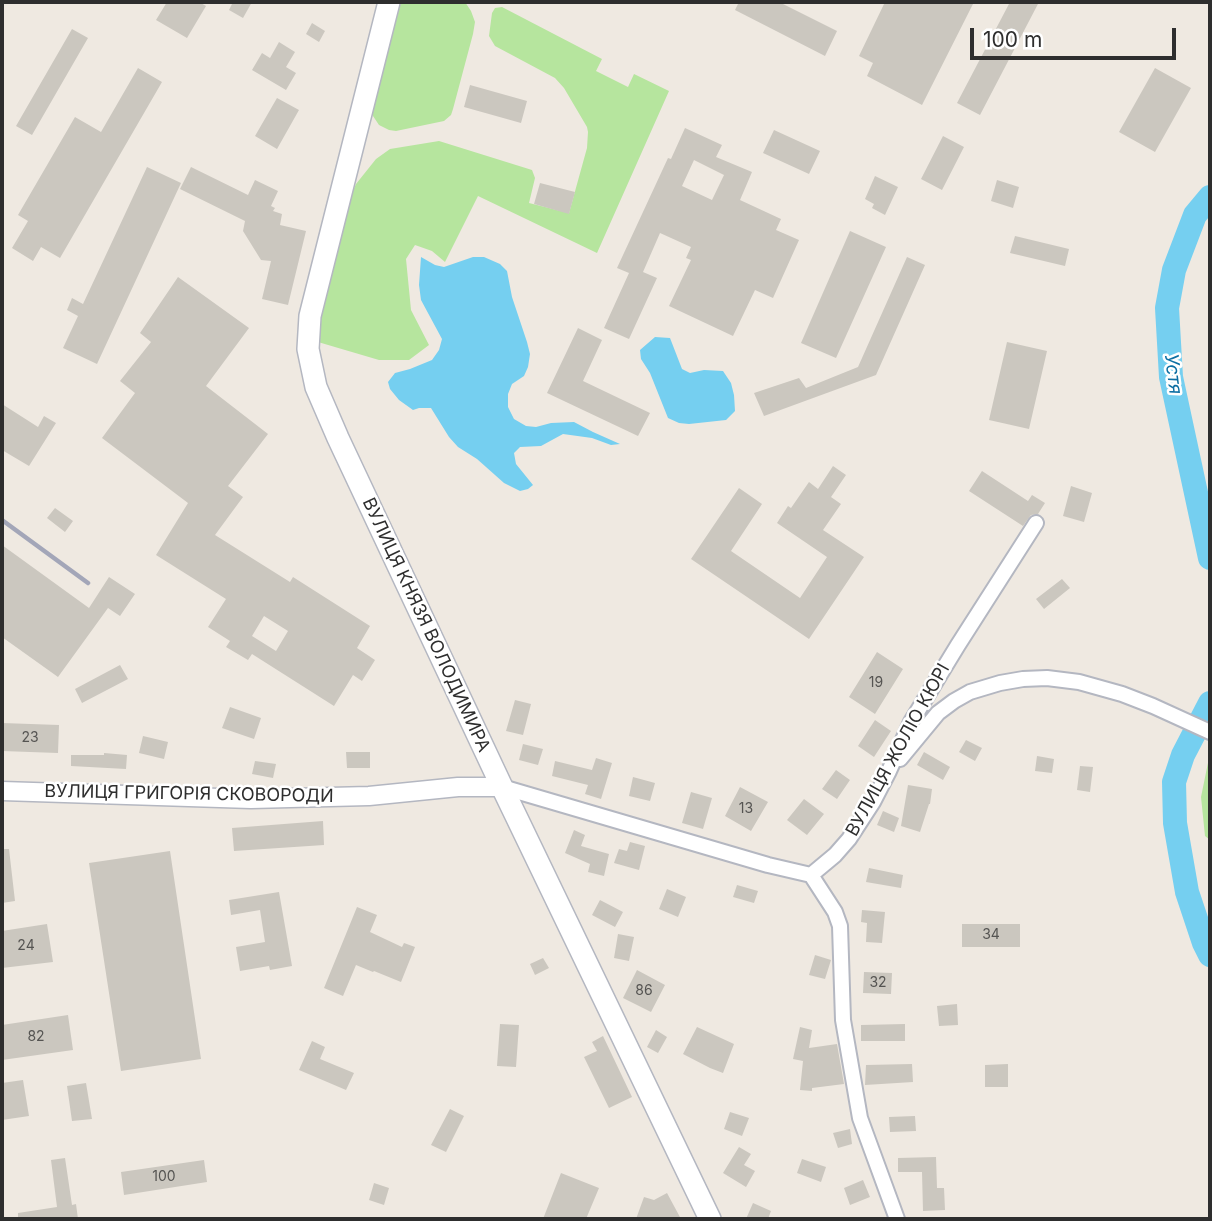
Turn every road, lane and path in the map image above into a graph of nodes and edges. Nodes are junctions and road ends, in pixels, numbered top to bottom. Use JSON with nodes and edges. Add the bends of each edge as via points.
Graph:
{"nodes":[{"id":1,"x":389,"y":2,"type":"edge"},
{"id":2,"x":1036,"y":523,"type":"dead end"},
{"id":3,"x":1210,"y":732,"type":"edge"},
{"id":4,"x":889,"y":771,"type":"junction"},
{"id":5,"x":502,"y":787,"type":"junction"},
{"id":6,"x":2,"y":791,"type":"edge"},
{"id":7,"x":811,"y":875,"type":"junction"},
{"id":8,"x":710,"y":1219,"type":"edge"},
{"id":9,"x":897,"y":1219,"type":"edge"}],
"edges":[{"from":1,"to":5,"type":"main road","name":"ВУЛИЦЯ КНЯЗЯ ВОЛОДИМИРА","via":[[310,316],[308,349],[316,387],[338,438]]},
{"from":2,"to":4,"type":"street","name":"ВУЛИЦЯ ЖОЛІО КЮРІ","via":[[911,722]]},
{"from":3,"to":4,"type":"street","via":[[1122,694],[1079,682],[1023,679],[970,692],[954,701],[938,713]]},
{"from":4,"to":7,"type":"street","name":"ВУЛИЦЯ ЖОЛІО КЮРІ","via":[[849,839]]},
{"from":5,"to":6,"type":"street","name":"ВУЛИЦЯ ГРИГОРІЯ СКОВОРОДИ","via":[[251,799]]},
{"from":5,"to":7,"type":"street"},
{"from":5,"to":8,"type":"main road","name":"ВУЛИЦЯ КНЯЗЯ ВОЛОДИМИРА"},
{"from":7,"to":9,"type":"street","via":[[840,926],[843,1020],[860,1118]]}]}
